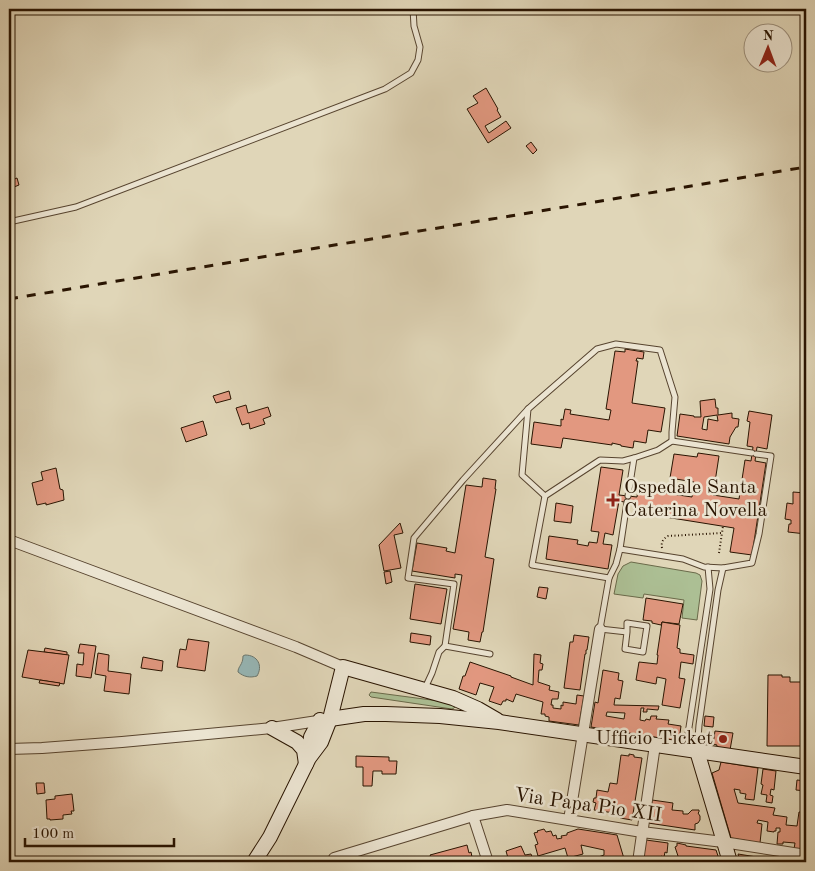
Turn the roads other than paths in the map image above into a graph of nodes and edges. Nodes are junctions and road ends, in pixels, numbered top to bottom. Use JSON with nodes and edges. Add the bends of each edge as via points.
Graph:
{"nodes":[{"id":1,"x":413,"y":9,"type":"edge"},
{"id":2,"x":9,"y":222,"type":"edge"},
{"id":3,"x":528,"y":410,"type":"junction"},
{"id":4,"x":672,"y":441,"type":"junction"},
{"id":5,"x":634,"y":458,"type":"junction"},
{"id":6,"x":545,"y":496,"type":"junction"},
{"id":7,"x":9,"y":540,"type":"edge"},
{"id":8,"x":620,"y":549,"type":"junction"},
{"id":9,"x":708,"y":567,"type":"junction"},
{"id":10,"x":723,"y":568,"type":"junction"},
{"id":11,"x":608,"y":578,"type":"junction"},
{"id":12,"x":600,"y":629,"type":"junction"},
{"id":13,"x":627,"y":632,"type":"junction"},
{"id":14,"x":445,"y":646,"type":"junction"},
{"id":15,"x":490,"y":654,"type":"dead end"},
{"id":16,"x":343,"y":667,"type":"junction"},
{"id":17,"x":424,"y":690,"type":"junction"},
{"id":18,"x":325,"y":720,"type":"junction"},
{"id":19,"x":499,"y":722,"type":"junction"},
{"id":20,"x":272,"y":728,"type":"junction"},
{"id":21,"x":583,"y":734,"type":"junction"},
{"id":22,"x":698,"y":737,"type":"junction"},
{"id":23,"x":655,"y":745,"type":"junction"},
{"id":24,"x":690,"y":745,"type":"junction"},
{"id":25,"x":9,"y":749,"type":"edge"},
{"id":26,"x":308,"y":761,"type":"junction"},
{"id":27,"x":806,"y":767,"type":"edge"},
{"id":28,"x":473,"y":816,"type":"junction"},
{"id":29,"x":569,"y":820,"type":"junction"},
{"id":30,"x":642,"y":832,"type":"junction"},
{"id":31,"x":723,"y":842,"type":"junction"},
{"id":32,"x":806,"y":855,"type":"edge"},
{"id":33,"x":335,"y":860,"type":"edge"},
{"id":34,"x":254,"y":862,"type":"edge"},
{"id":35,"x":488,"y":862,"type":"edge"},
{"id":36,"x":638,"y":862,"type":"edge"},
{"id":37,"x":730,"y":862,"type":"edge"}],
"edges":[{"from":1,"to":2,"type":"lane","via":[[420,47],[418,60],[411,73],[385,88],[76,207]]},
{"from":3,"to":4,"type":"lane","via":[[597,349],[616,344],[660,350],[675,397]]},
{"from":3,"to":6,"type":"lane","via":[[522,475]]},
{"from":3,"to":14,"type":"lane","via":[[414,538],[408,578],[454,584]]},
{"from":4,"to":5,"type":"lane"},
{"from":4,"to":10,"type":"lane","via":[[771,456],[752,563]]},
{"from":5,"to":6,"type":"lane","via":[[600,460]]},
{"from":5,"to":8,"type":"lane"},
{"from":6,"to":11,"type":"lane","via":[[532,565]]},
{"from":7,"to":16,"type":"street"},
{"from":8,"to":9,"type":"lane"},
{"from":8,"to":11,"type":"lane"},
{"from":9,"to":10,"type":"lane"},
{"from":9,"to":24,"type":"lane","via":[[710,589]]},
{"from":10,"to":22,"type":"lane"},
{"from":11,"to":12,"type":"lane"},
{"from":12,"to":13,"type":"lane"},
{"from":12,"to":21,"type":"street"},
{"from":13,"to":13,"type":"lane","via":[[625,649],[643,652],[647,626],[627,623]]},
{"from":14,"to":15,"type":"lane"},
{"from":14,"to":17,"type":"lane","via":[[438,652]]},
{"from":16,"to":17,"type":"main road"},
{"from":16,"to":18,"type":"main road"},
{"from":17,"to":19,"type":"main road","via":[[478,708]]},
{"from":18,"to":19,"type":"main road","via":[[386,714]]},
{"from":18,"to":20,"type":"street"},
{"from":18,"to":26,"type":"main road","via":[[311,737]]},
{"from":19,"to":21,"type":"main road"},
{"from":20,"to":25,"type":"street"},
{"from":20,"to":26,"type":"main road","via":[[297,742]]},
{"from":21,"to":23,"type":"main road"},
{"from":21,"to":29,"type":"street"},
{"from":22,"to":24,"type":"lane"},
{"from":22,"to":24,"type":"lane"},
{"from":23,"to":24,"type":"main road"},
{"from":23,"to":30,"type":"street"},
{"from":24,"to":27,"type":"main road"},
{"from":24,"to":31,"type":"main road"},
{"from":26,"to":34,"type":"main road"},
{"from":28,"to":29,"type":"street","name":"Via Papa Pio XII","via":[[507,810]]},
{"from":28,"to":33,"type":"street","name":"Via Papa Pio XII"},
{"from":28,"to":35,"type":"street"},
{"from":29,"to":30,"type":"street","name":"Via Papa Pio XII"},
{"from":30,"to":31,"type":"street","name":"Via Papa Pio XII"},
{"from":30,"to":36,"type":"street"},
{"from":31,"to":32,"type":"street","name":"Via Papa Pio XII"},
{"from":31,"to":37,"type":"main road"}]}
